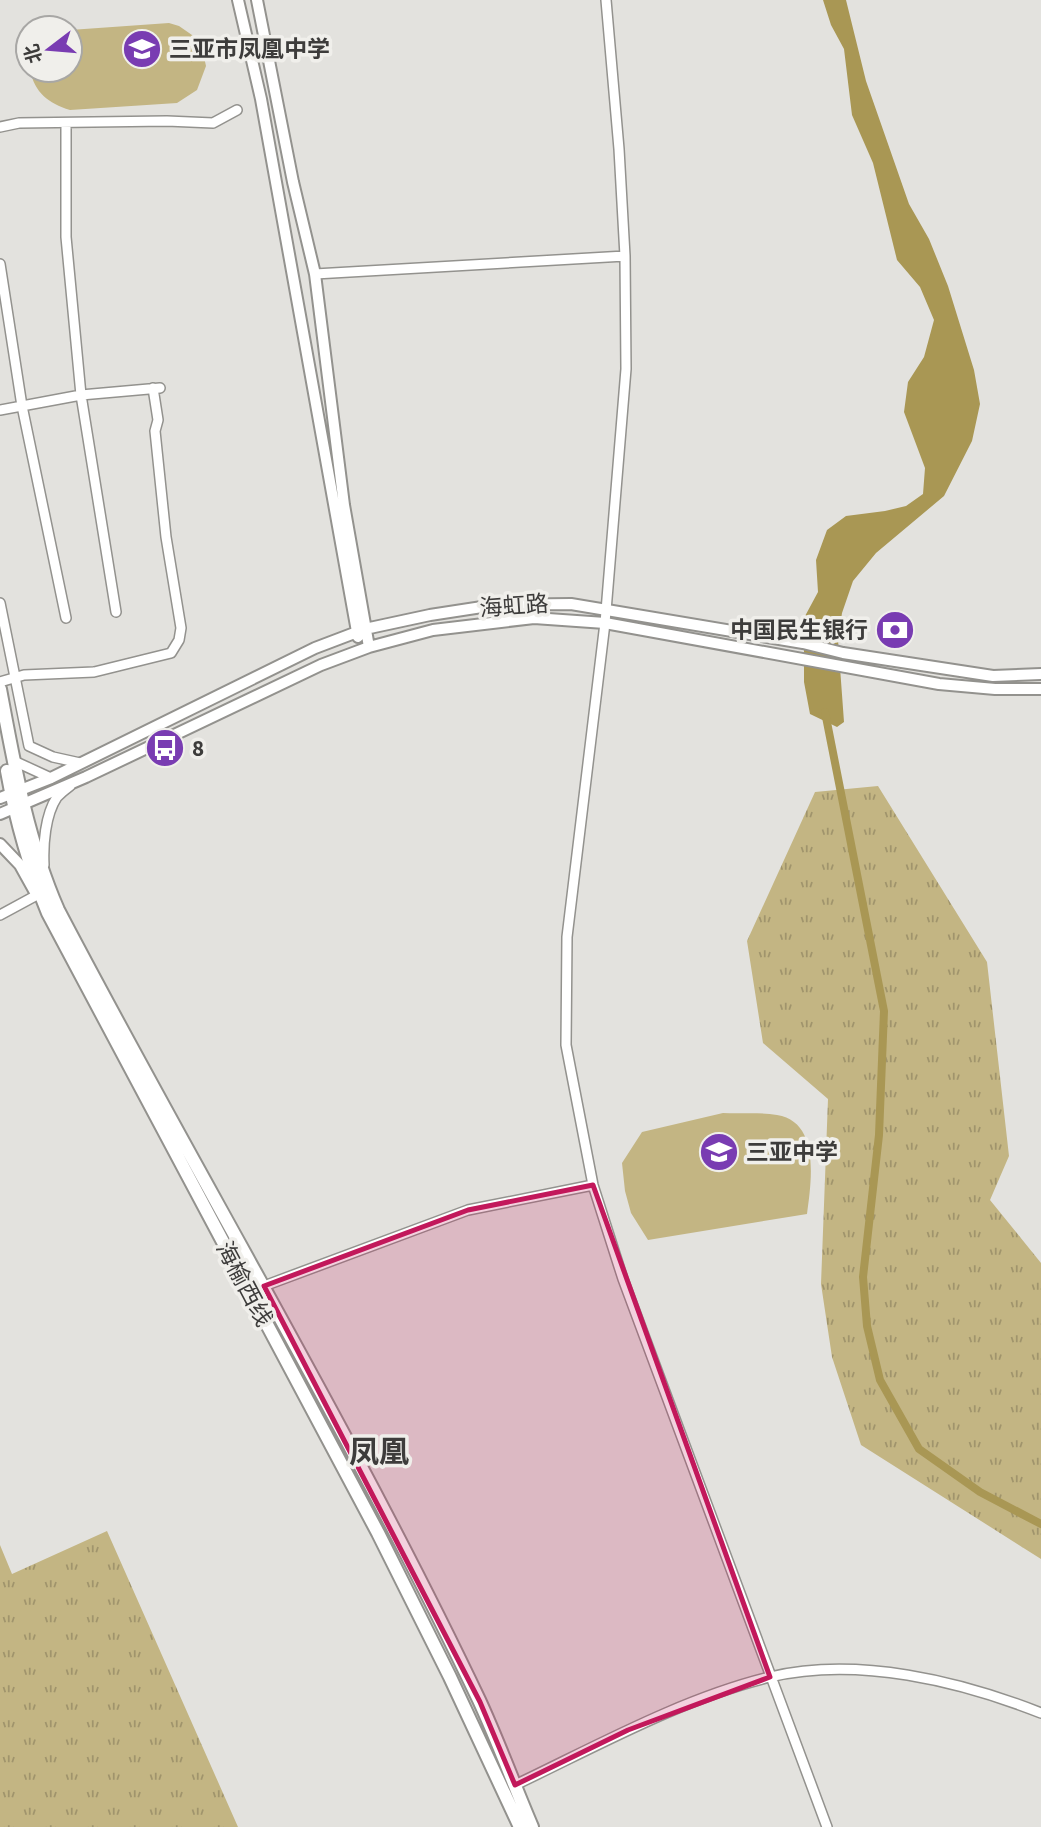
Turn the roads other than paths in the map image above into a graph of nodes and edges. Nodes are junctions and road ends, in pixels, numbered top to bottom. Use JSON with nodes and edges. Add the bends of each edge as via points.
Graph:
{"nodes":[{"id":1,"x":237,"y":0,"type":"edge"},
{"id":2,"x":257,"y":0,"type":"edge"},
{"id":3,"x":606,"y":0,"type":"edge"},
{"id":4,"x":237,"y":110,"type":"dead end"},
{"id":5,"x":66,"y":123,"type":"junction"},
{"id":6,"x":0,"y":127,"type":"edge"},
{"id":7,"x":625,"y":256,"type":"junction"},
{"id":8,"x":0,"y":264,"type":"edge"},
{"id":9,"x":315,"y":274,"type":"junction"},
{"id":10,"x":81,"y":394,"type":"junction"},
{"id":11,"x":22,"y":406,"type":"junction"},
{"id":12,"x":0,"y":410,"type":"edge"},
{"id":13,"x":0,"y":603,"type":"edge"},
{"id":14,"x":604,"y":610,"type":"junction"},
{"id":15,"x":116,"y":612,"type":"dead end"},
{"id":16,"x":66,"y":618,"type":"dead end"},
{"id":17,"x":605,"y":623,"type":"junction"},
{"id":18,"x":361,"y":631,"type":"junction"},
{"id":19,"x":366,"y":648,"type":"junction"},
{"id":20,"x":1041,"y":674,"type":"edge"},
{"id":21,"x":14,"y":678,"type":"junction"},
{"id":22,"x":0,"y":682,"type":"edge"},
{"id":23,"x":0,"y":688,"type":"edge"},
{"id":24,"x":1041,"y":689,"type":"edge"},
{"id":25,"x":0,"y":730,"type":"edge"},
{"id":26,"x":14,"y":761,"type":"junction"},
{"id":27,"x":80,"y":763,"type":"junction"},
{"id":28,"x":51,"y":778,"type":"junction"},
{"id":29,"x":74,"y":782,"type":"junction"},
{"id":30,"x":12,"y":791,"type":"edge"},
{"id":31,"x":18,"y":807,"type":"junction"},
{"id":32,"x":0,"y":814,"type":"edge"},
{"id":33,"x":0,"y":845,"type":"edge"},
{"id":34,"x":44,"y":877,"type":"junction"},
{"id":35,"x":37,"y":895,"type":"junction"},
{"id":36,"x":48,"y":913,"type":"junction"},
{"id":37,"x":0,"y":915,"type":"edge"},
{"id":38,"x":593,"y":1185,"type":"junction"},
{"id":39,"x":264,"y":1286,"type":"junction"},
{"id":40,"x":770,"y":1677,"type":"junction"},
{"id":41,"x":1041,"y":1713,"type":"edge"},
{"id":42,"x":515,"y":1785,"type":"junction"},
{"id":43,"x":520,"y":1827,"type":"edge"},
{"id":44,"x":532,"y":1827,"type":"edge"},
{"id":45,"x":827,"y":1827,"type":"edge"}],
"edges":[{"from":1,"to":18,"type":"main road","via":[[261,99]]},
{"from":2,"to":9,"type":"main road"},
{"from":3,"to":7,"type":"street"},
{"from":4,"to":5,"type":"street","via":[[213,123]]},
{"from":5,"to":6,"type":"street"},
{"from":5,"to":10,"type":"street","via":[[66,237]]},
{"from":7,"to":9,"type":"street"},
{"from":7,"to":14,"type":"street","via":[[626,369]]},
{"from":8,"to":11,"type":"street"},
{"from":9,"to":18,"type":"main road"},
{"from":10,"to":11,"type":"street"},
{"from":10,"to":15,"type":"street"},
{"from":10,"to":21,"type":"street","via":[[157,388],[155,431],[179,640],[171,653],[94,672]]},
{"from":11,"to":12,"type":"street"},
{"from":11,"to":16,"type":"street"},
{"from":13,"to":21,"type":"street"},
{"from":14,"to":17,"type":"street"},
{"from":14,"to":18,"type":"main road","name":"海虹路","via":[[559,603],[495,606]]},
{"from":14,"to":20,"type":"main road","name":"海虹路","via":[[993,676]]},
{"from":17,"to":19,"type":"main road","name":"海虹路","via":[[500,620],[433,630]]},
{"from":17,"to":24,"type":"main road","name":"海虹路","via":[[939,684]]},
{"from":17,"to":38,"type":"street","via":[[567,937],[566,1045]]},
{"from":18,"to":19,"type":"main road"},
{"from":18,"to":27,"type":"main road","name":"海虹路","via":[[315,648]]},
{"from":19,"to":29,"type":"main road","name":"海虹路"},
{"from":21,"to":22,"type":"street"},
{"from":21,"to":27,"type":"street","via":[[29,746]]},
{"from":23,"to":26,"type":"highway"},
{"from":25,"to":30,"type":"highway","name":"海榆西线"},
{"from":26,"to":28,"type":"street"},
{"from":26,"to":30,"type":"highway"},
{"from":27,"to":28,"type":"main road","name":"海虹路"},
{"from":28,"to":30,"type":"main road","name":"海虹路"},
{"from":29,"to":31,"type":"main road","name":"海虹路"},
{"from":29,"to":34,"type":"street","via":[[58,797],[51,813]]},
{"from":30,"to":31,"type":"highway","name":"海榆西线"},
{"from":31,"to":32,"type":"main road","name":"海虹路"},
{"from":31,"to":34,"type":"highway","name":"海榆西线"},
{"from":31,"to":36,"type":"highway","name":"海榆西线","via":[[32,876]]},
{"from":33,"to":35,"type":"main road","via":[[20,865]]},
{"from":34,"to":39,"type":"highway","name":"海榆西线","via":[[86,963]]},
{"from":35,"to":36,"type":"main road"},
{"from":35,"to":37,"type":"street"},
{"from":36,"to":43,"type":"highway","name":"海榆西线","via":[[378,1533]]},
{"from":38,"to":39,"type":"street","via":[[468,1210]]},
{"from":38,"to":40,"type":"street","via":[[623,1279]]},
{"from":39,"to":42,"type":"highway","name":"海榆西线","via":[[480,1702]]},
{"from":40,"to":41,"type":"street","via":[[810,1670],[876,1671],[925,1678]]},
{"from":40,"to":42,"type":"street","via":[[628,1731]]},
{"from":40,"to":45,"type":"street"},
{"from":42,"to":44,"type":"highway","name":"海榆西线"}]}
